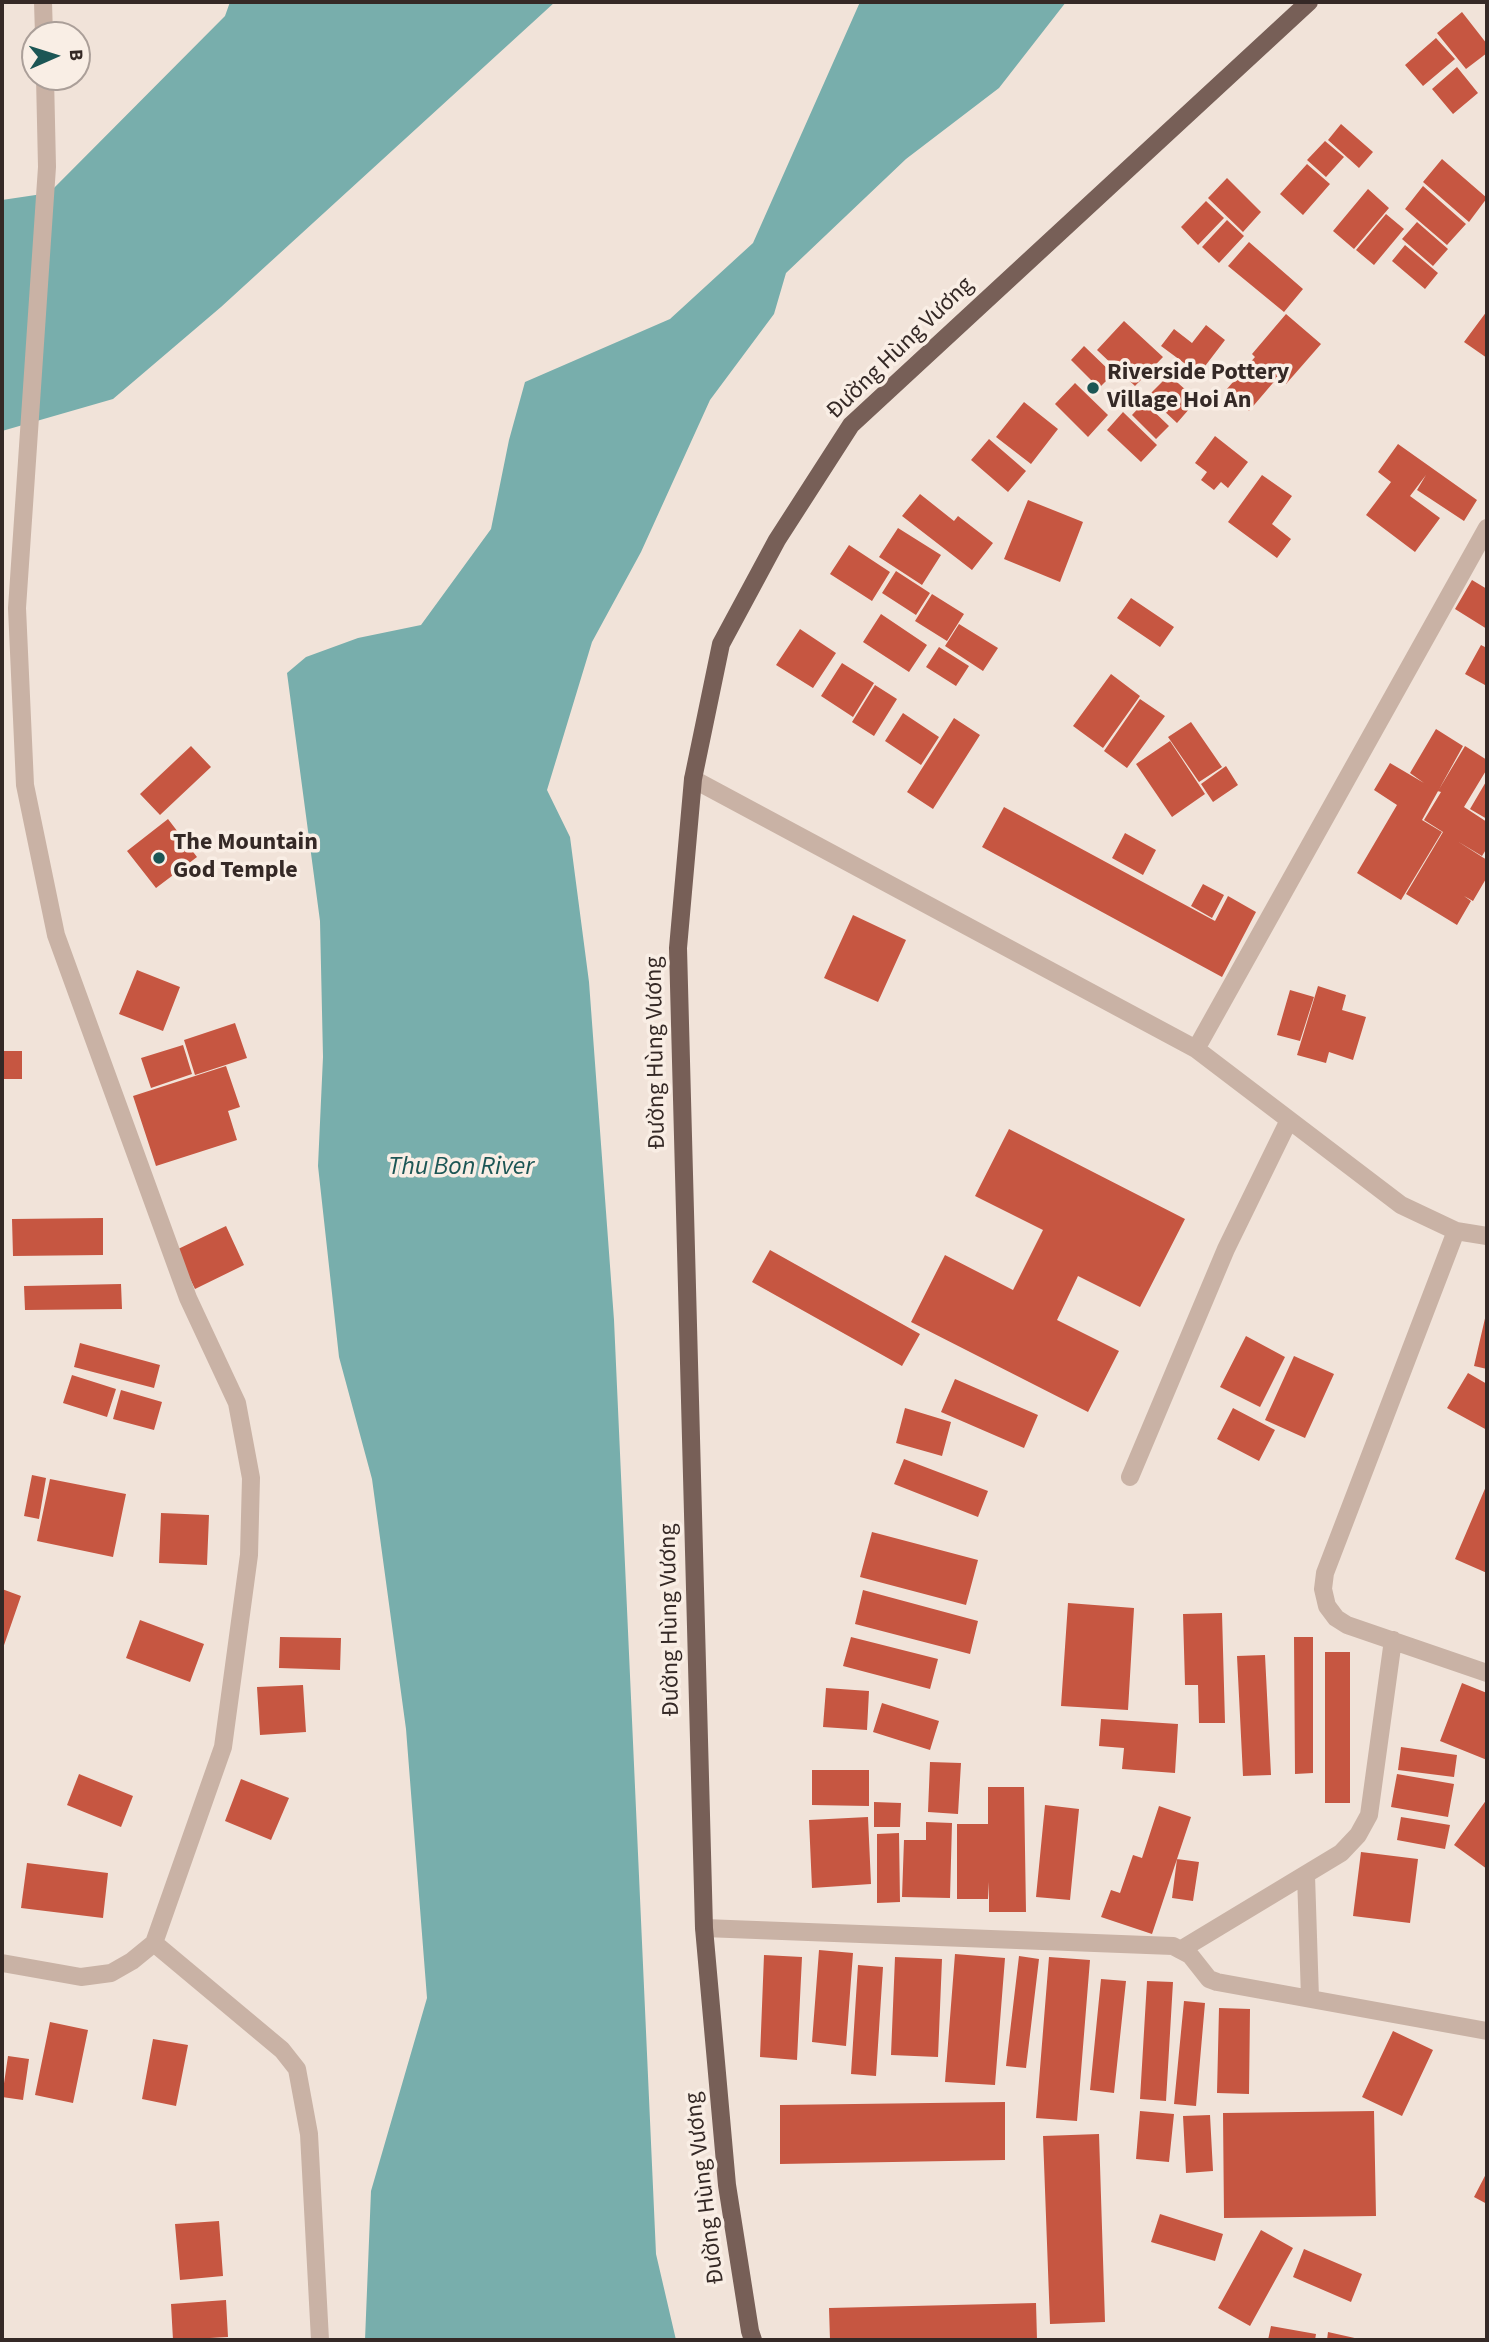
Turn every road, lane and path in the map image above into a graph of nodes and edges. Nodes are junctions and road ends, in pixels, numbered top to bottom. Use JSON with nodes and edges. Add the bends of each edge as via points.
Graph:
{"nodes":[{"id":1,"x":43,"y":2,"type":"edge"},
{"id":2,"x":1309,"y":2,"type":"edge"},
{"id":3,"x":44,"y":21,"type":"edge"},
{"id":4,"x":45,"y":91,"type":"edge"},
{"id":5,"x":1487,"y":528,"type":"edge"},
{"id":6,"x":9,"y":609,"type":"edge"},
{"id":7,"x":693,"y":779,"type":"junction"},
{"id":8,"x":1196,"y":1049,"type":"junction"},
{"id":9,"x":1289,"y":1120,"type":"junction"},
{"id":10,"x":1456,"y":1231,"type":"junction"},
{"id":11,"x":1487,"y":1236,"type":"edge"},
{"id":12,"x":1130,"y":1477,"type":"dead end"},
{"id":13,"x":1393,"y":1640,"type":"junction"},
{"id":14,"x":1487,"y":1673,"type":"edge"},
{"id":15,"x":1306,"y":1875,"type":"junction"},
{"id":16,"x":704,"y":1928,"type":"junction"},
{"id":17,"x":154,"y":1943,"type":"junction"},
{"id":18,"x":1182,"y":1949,"type":"junction"},
{"id":19,"x":2,"y":1963,"type":"edge"},
{"id":20,"x":1310,"y":1998,"type":"junction"},
{"id":21,"x":1487,"y":2031,"type":"edge"},
{"id":22,"x":320,"y":2340,"type":"edge"},
{"id":23,"x":753,"y":2340,"type":"edge"}],
"edges":[{"from":1,"to":3,"type":"street"},
{"from":2,"to":7,"type":"main road","name":"Đường Hùng Vương","via":[[850,425],[778,540],[721,644]]},
{"from":4,"to":6,"type":"street","via":[[47,167],[27,454]]},
{"from":5,"to":8,"type":"street"},
{"from":6,"to":17,"type":"street","via":[[25,785],[56,935],[188,1298],[237,1403],[251,1478],[250,1555],[223,1747]]},
{"from":7,"to":8,"type":"street"},
{"from":7,"to":16,"type":"main road","name":"Đường Hùng Vương","via":[[678,948]]},
{"from":8,"to":9,"type":"street"},
{"from":9,"to":10,"type":"street","via":[[1401,1205]]},
{"from":9,"to":12,"type":"street","via":[[1226,1249]]},
{"from":10,"to":11,"type":"street"},
{"from":10,"to":13,"type":"street","via":[[1325,1573],[1325,1598],[1336,1618]]},
{"from":13,"to":14,"type":"street"},
{"from":13,"to":15,"type":"street","via":[[1369,1815],[1341,1853]]},
{"from":15,"to":18,"type":"street"},
{"from":15,"to":20,"type":"street"},
{"from":16,"to":18,"type":"street"},
{"from":16,"to":23,"type":"main road","name":"Đường Hùng Vương","via":[[727,2185]]},
{"from":17,"to":19,"type":"street","via":[[111,1973],[91,1976]]},
{"from":17,"to":22,"type":"street","via":[[282,2050],[297,2069],[309,2134]]},
{"from":18,"to":20,"type":"street","via":[[1209,1979]]},
{"from":20,"to":21,"type":"street"}]}
